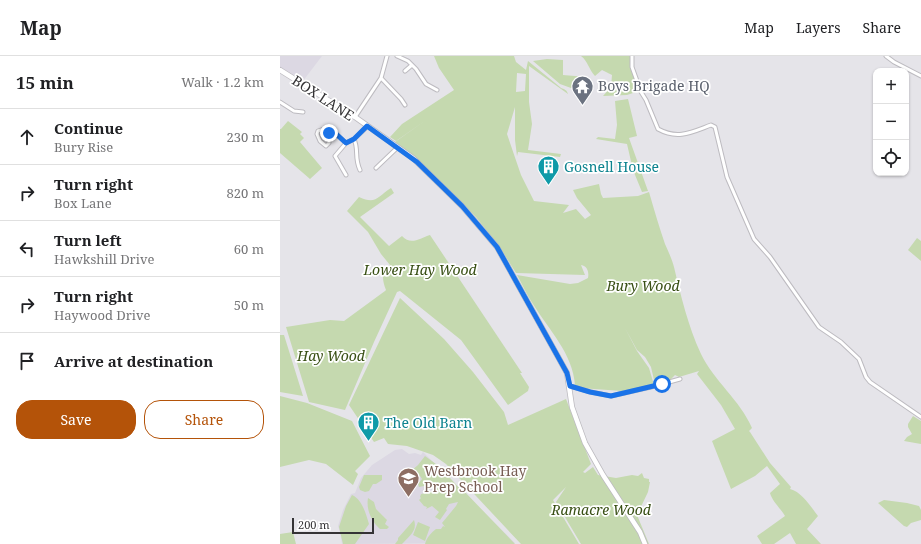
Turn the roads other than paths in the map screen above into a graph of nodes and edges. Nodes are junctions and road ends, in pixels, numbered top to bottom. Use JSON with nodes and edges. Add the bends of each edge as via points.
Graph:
{"nodes":[{"id":1,"x":387,"y":56,"type":"edge"},
{"id":2,"x":397,"y":56,"type":"edge"},
{"id":3,"x":632,"y":56,"type":"edge"},
{"id":4,"x":886,"y":56,"type":"edge"},
{"id":5,"x":412,"y":65,"type":"junction"},
{"id":6,"x":280,"y":70,"type":"edge"},
{"id":7,"x":405,"y":71,"type":"dead end"},
{"id":8,"x":921,"y":76,"type":"edge"},
{"id":9,"x":381,"y":78,"type":"junction"},
{"id":10,"x":437,"y":90,"type":"dead end"},
{"id":11,"x":280,"y":102,"type":"edge"},
{"id":12,"x":405,"y":105,"type":"dead end"},
{"id":13,"x":303,"y":112,"type":"dead end"},
{"id":14,"x":355,"y":117,"type":"junction"},
{"id":15,"x":367,"y":126,"type":"junction"},
{"id":16,"x":329,"y":133,"type":"junction"},
{"id":17,"x":354,"y":139,"type":"junction"},
{"id":18,"x":346,"y":143,"type":"junction"},
{"id":19,"x":398,"y":147,"type":"junction"},
{"id":20,"x":376,"y":168,"type":"dead end"},
{"id":21,"x":360,"y":170,"type":"dead end"},
{"id":22,"x":346,"y":175,"type":"dead end"},
{"id":23,"x":680,"y":380,"type":"dead end"},
{"id":24,"x":570,"y":386,"type":"junction"},
{"id":25,"x":921,"y":417,"type":"edge"},
{"id":26,"x":645,"y":544,"type":"edge"}],
"edges":[{"from":1,"to":9,"type":"street"},
{"from":2,"to":5,"type":"street"},
{"from":3,"to":25,"type":"street","via":[[632,67],[658,129],[685,135],[711,125],[715,127],[727,177],[754,239],[770,257],[819,327],[859,359],[870,382]]},
{"from":4,"to":8,"type":"street"},
{"from":5,"to":7,"type":"street"},
{"from":5,"to":10,"type":"street","via":[[426,84]]},
{"from":6,"to":14,"type":"main road","name":"BOX LANE"},
{"from":9,"to":12,"type":"street"},
{"from":9,"to":14,"type":"street"},
{"from":11,"to":13,"type":"street","via":[[294,111]]},
{"from":14,"to":15,"type":"main road","name":"BOX LANE"},
{"from":15,"to":17,"type":"street"},
{"from":15,"to":19,"type":"main road","name":"BOX LANE"},
{"from":16,"to":16,"type":"street","via":[[324,129],[317,134],[326,146],[329,143]]},
{"from":16,"to":18,"type":"street","via":[[334,132]]},
{"from":17,"to":18,"type":"street"},
{"from":17,"to":21,"type":"street"},
{"from":18,"to":22,"type":"street","via":[[335,156]]},
{"from":19,"to":20,"type":"street"},
{"from":19,"to":24,"type":"main road","name":"BOX LANE","via":[[413,158],[462,206],[497,247],[567,373]]},
{"from":23,"to":24,"type":"street","via":[[611,396]]},
{"from":24,"to":26,"type":"main road","name":"BOX LANE","via":[[572,407],[585,443]]}]}
